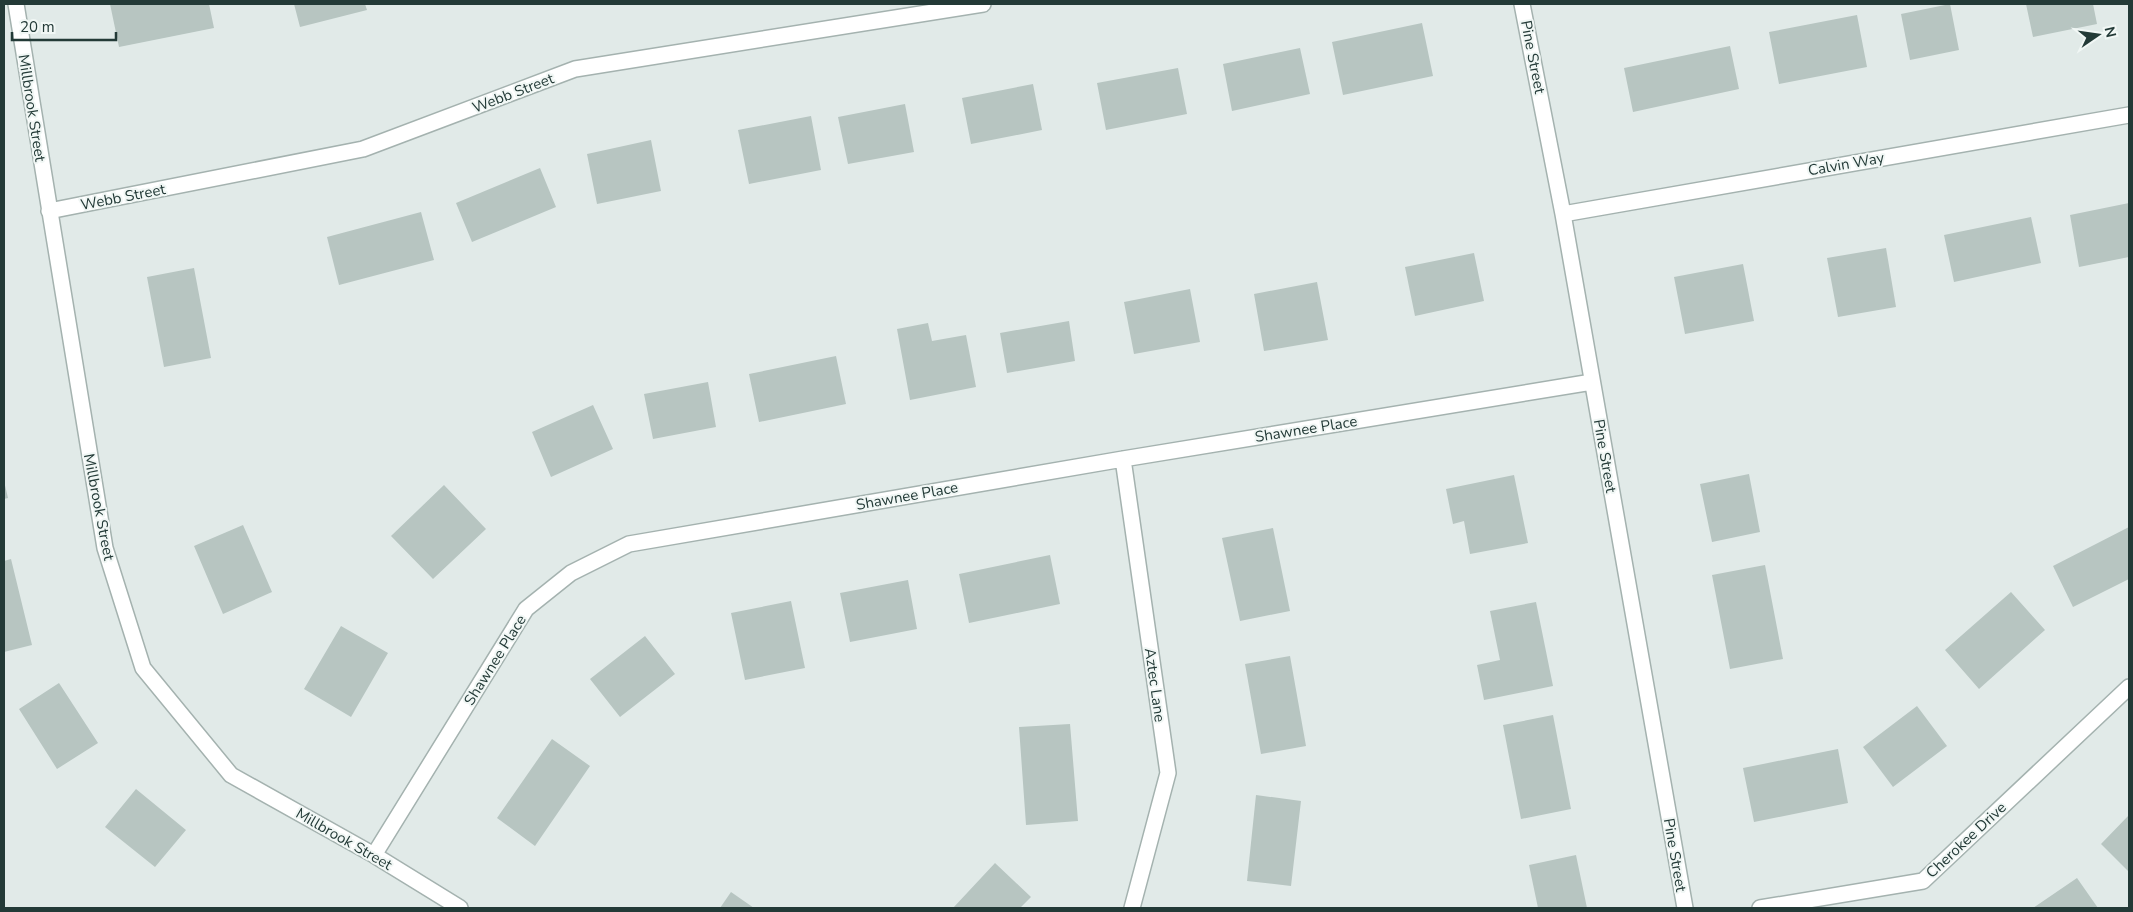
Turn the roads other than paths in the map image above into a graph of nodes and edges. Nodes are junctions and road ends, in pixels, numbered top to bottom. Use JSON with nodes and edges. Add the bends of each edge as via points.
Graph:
{"nodes":[{"id":1,"x":16,"y":4,"type":"edge"},
{"id":2,"x":983,"y":4,"type":"edge"},
{"id":3,"x":1522,"y":4,"type":"edge"},
{"id":4,"x":2129,"y":115,"type":"edge"},
{"id":5,"x":49,"y":211,"type":"junction"},
{"id":6,"x":1563,"y":214,"type":"junction"},
{"id":7,"x":1592,"y":382,"type":"junction"},
{"id":8,"x":1123,"y":459,"type":"junction"},
{"id":9,"x":2129,"y":687,"type":"edge"},
{"id":10,"x":374,"y":855,"type":"junction"},
{"id":11,"x":460,"y":908,"type":"edge"},
{"id":12,"x":1132,"y":908,"type":"edge"},
{"id":13,"x":1685,"y":908,"type":"edge"},
{"id":14,"x":1760,"y":908,"type":"edge"}],
"edges":[{"from":1,"to":5,"type":"street","name":"Millbrook Street"},
{"from":2,"to":5,"type":"street","name":"Webb Street","via":[[575,69],[363,149]]},
{"from":3,"to":6,"type":"street","name":"Pine Street"},
{"from":4,"to":6,"type":"street","name":"Calvin Way"},
{"from":5,"to":10,"type":"street","name":"Millbrook Street","via":[[105,548],[143,668],[231,775]]},
{"from":6,"to":7,"type":"street","name":"Pine Street"},
{"from":7,"to":8,"type":"street","name":"Shawnee Place"},
{"from":7,"to":13,"type":"street","name":"Pine Street"},
{"from":8,"to":10,"type":"street","name":"Shawnee Place","via":[[629,544],[571,573],[526,609]]},
{"from":8,"to":12,"type":"street","name":"Aztec Lane","via":[[1168,773]]},
{"from":9,"to":14,"type":"street","name":"Cherokee Drive","via":[[1923,881]]},
{"from":10,"to":11,"type":"street","name":"Millbrook Street"}]}
